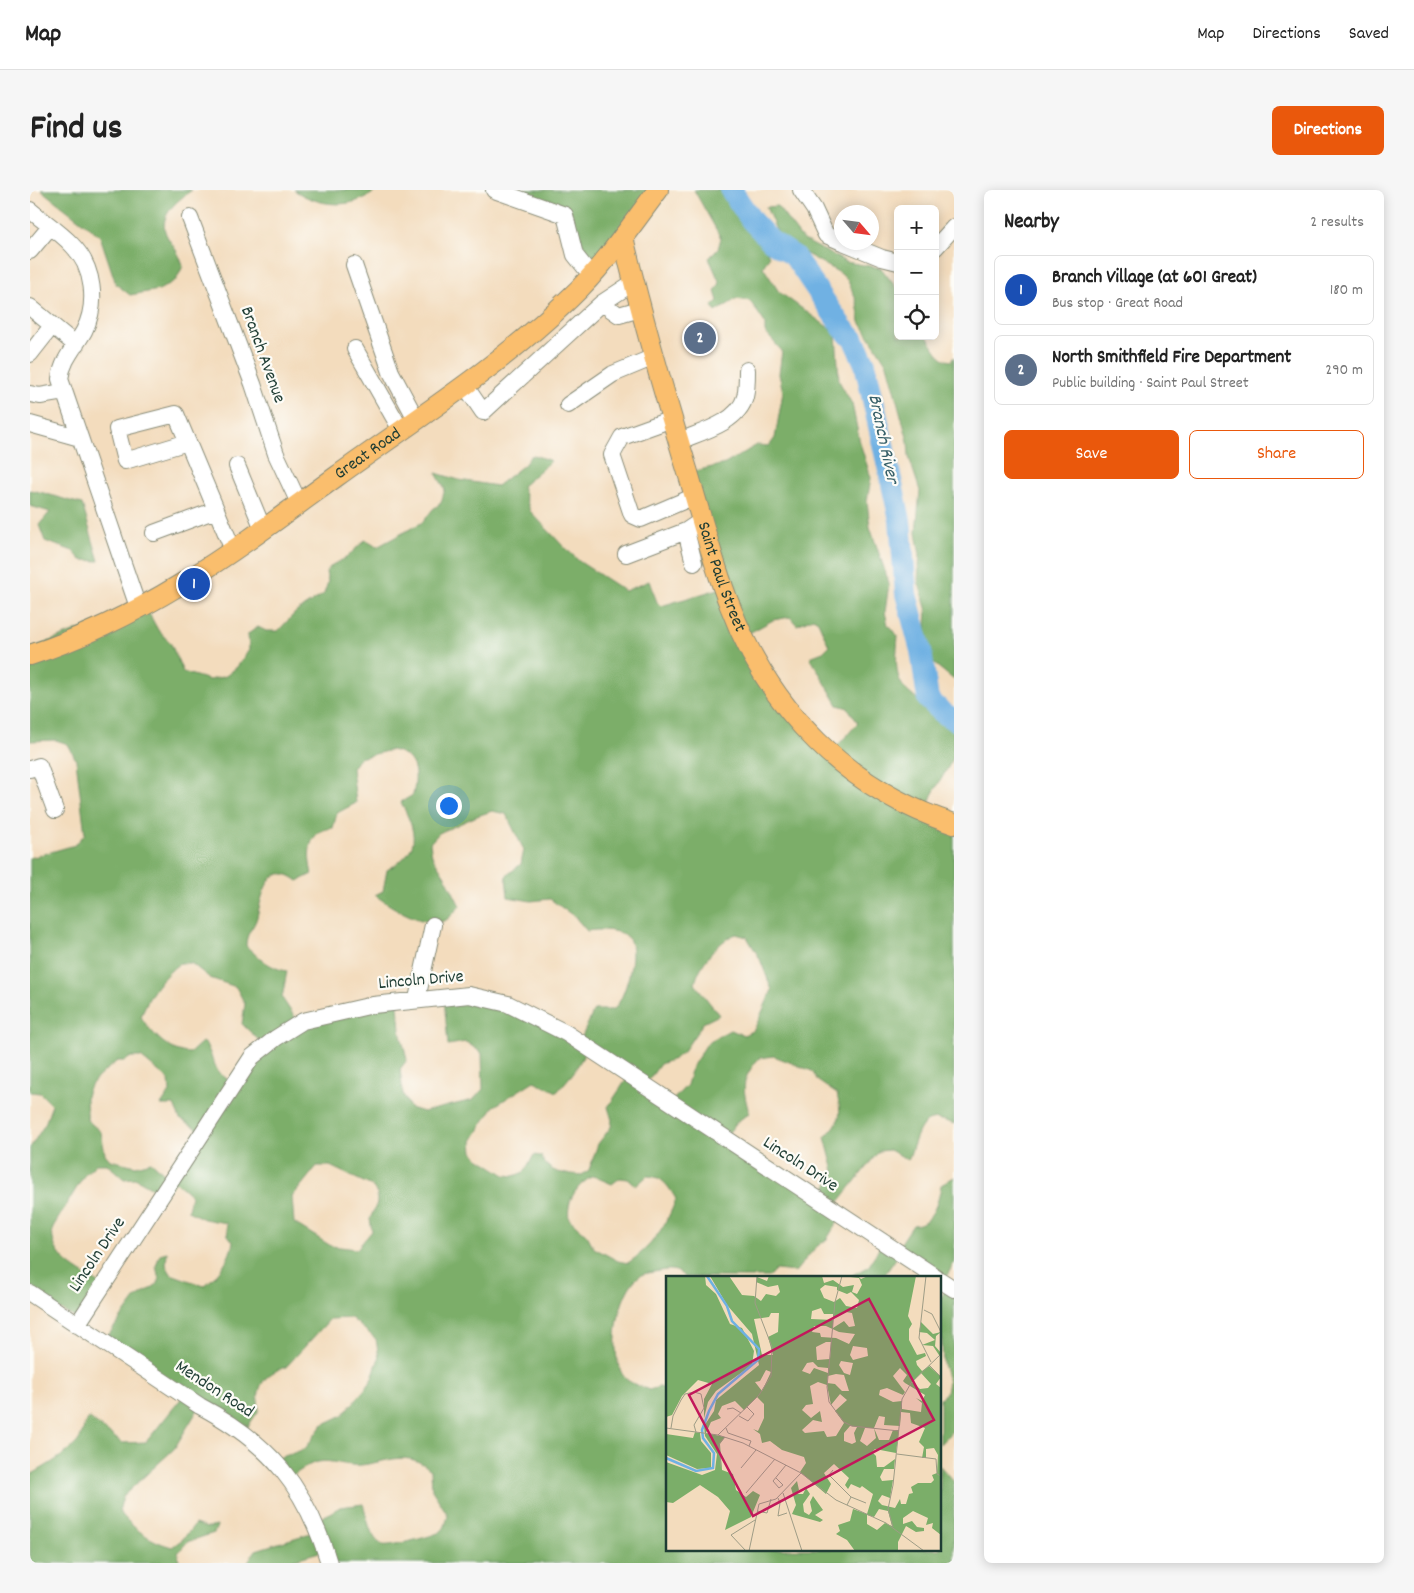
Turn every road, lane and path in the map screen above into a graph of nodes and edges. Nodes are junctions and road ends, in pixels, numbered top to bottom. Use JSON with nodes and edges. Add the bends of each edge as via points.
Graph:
{"nodes":[{"id":1,"x":494,"y":190,"type":"edge"},
{"id":2,"x":658,"y":190,"type":"edge"},
{"id":3,"x":801,"y":190,"type":"edge"},
{"id":4,"x":30,"y":210,"type":"edge"},
{"id":5,"x":190,"y":218,"type":"dead end"},
{"id":6,"x":50,"y":226,"type":"junction"},
{"id":7,"x":954,"y":227,"type":"edge"},
{"id":8,"x":623,"y":236,"type":"junction"},
{"id":9,"x":834,"y":238,"type":"edge"},
{"id":10,"x":939,"y":244,"type":"edge"},
{"id":11,"x":862,"y":250,"type":"edge"},
{"id":12,"x":30,"y":251,"type":"edge"},
{"id":13,"x":894,"y":261,"type":"edge"},
{"id":14,"x":354,"y":265,"type":"dead end"},
{"id":15,"x":591,"y":276,"type":"junction"},
{"id":16,"x":634,"y":282,"type":"junction"},
{"id":17,"x":602,"y":303,"type":"junction"},
{"id":18,"x":30,"y":307,"type":"edge"},
{"id":19,"x":640,"y":309,"type":"junction"},
{"id":20,"x":52,"y":326,"type":"junction"},
{"id":21,"x":538,"y":327,"type":"junction"},
{"id":22,"x":76,"y":345,"type":"junction"},
{"id":23,"x":554,"y":347,"type":"junction"},
{"id":24,"x":355,"y":349,"type":"dead end"},
{"id":25,"x":30,"y":354,"type":"edge"},
{"id":26,"x":654,"y":358,"type":"junction"},
{"id":27,"x":747,"y":370,"type":"dead end"},
{"id":28,"x":464,"y":384,"type":"junction"},
{"id":29,"x":64,"y":392,"type":"junction"},
{"id":30,"x":30,"y":394,"type":"edge"},
{"id":31,"x":568,"y":405,"type":"dead end"},
{"id":32,"x":672,"y":419,"type":"junction"},
{"id":33,"x":30,"y":424,"type":"edge"},
{"id":34,"x":408,"y":425,"type":"junction"},
{"id":35,"x":80,"y":438,"type":"junction"},
{"id":36,"x":679,"y":441,"type":"junction"},
{"id":37,"x":188,"y":442,"type":"dead end"},
{"id":38,"x":237,"y":466,"type":"dead end"},
{"id":39,"x":695,"y":496,"type":"junction"},
{"id":40,"x":300,"y":503,"type":"junction"},
{"id":41,"x":216,"y":510,"type":"junction"},
{"id":42,"x":702,"y":518,"type":"junction"},
{"id":43,"x":264,"y":529,"type":"junction"},
{"id":44,"x":686,"y":531,"type":"junction"},
{"id":45,"x":154,"y":533,"type":"dead end"},
{"id":46,"x":233,"y":550,"type":"junction"},
{"id":47,"x":626,"y":554,"type":"dead end"},
{"id":48,"x":694,"y":563,"type":"dead end"},
{"id":49,"x":139,"y":610,"type":"junction"},
{"id":50,"x":30,"y":655,"type":"edge"},
{"id":51,"x":30,"y":769,"type":"edge"},
{"id":52,"x":55,"y":810,"type":"dead end"},
{"id":53,"x":954,"y":824,"type":"edge"},
{"id":54,"x":433,"y":925,"type":"dead end"},
{"id":55,"x":417,"y":1000,"type":"junction"},
{"id":56,"x":934,"y":1276,"type":"edge"},
{"id":57,"x":942,"y":1281,"type":"edge"},
{"id":58,"x":954,"y":1289,"type":"edge"},
{"id":59,"x":30,"y":1293,"type":"edge"},
{"id":60,"x":77,"y":1324,"type":"junction"},
{"id":61,"x":329,"y":1563,"type":"edge"}],
"edges":[{"from":1,"to":15,"type":"street","via":[[565,215],[575,255]]},
{"from":2,"to":8,"type":"main road","name":"Great Road"},
{"from":3,"to":9,"type":"street","via":[[826,235]]},
{"from":4,"to":6,"type":"street"},
{"from":5,"to":40,"type":"street","name":"Branch Avenue","via":[[276,454]]},
{"from":6,"to":12,"type":"street"},
{"from":6,"to":22,"type":"street","via":[[73,245],[86,264],[92,291],[90,318]]},
{"from":7,"to":10,"type":"street"},
{"from":8,"to":15,"type":"main road","name":"Great Road"},
{"from":8,"to":16,"type":"main road","name":"Saint Paul Street"},
{"from":11,"to":13,"type":"street"},
{"from":14,"to":34,"type":"street"},
{"from":15,"to":21,"type":"main road","name":"Great Road"},
{"from":16,"to":17,"type":"street"},
{"from":16,"to":19,"type":"main road","name":"Saint Paul Street"},
{"from":17,"to":19,"type":"street","via":[[619,314]]},
{"from":17,"to":23,"type":"street"},
{"from":18,"to":20,"type":"street"},
{"from":19,"to":26,"type":"main road","name":"Saint Paul Street"},
{"from":20,"to":22,"type":"street"},
{"from":20,"to":25,"type":"street"},
{"from":21,"to":23,"type":"street"},
{"from":21,"to":28,"type":"main road","name":"Great Road"},
{"from":22,"to":29,"type":"street","via":[[61,366]]},
{"from":23,"to":28,"type":"street","via":[[483,412]]},
{"from":24,"to":34,"type":"street"},
{"from":26,"to":31,"type":"street","via":[[613,374]]},
{"from":26,"to":32,"type":"main road","name":"Saint Paul Street"},
{"from":27,"to":36,"type":"street","via":[[745,397],[739,409],[728,419]]},
{"from":28,"to":34,"type":"main road","name":"Great Road"},
{"from":29,"to":30,"type":"street","via":[[40,396]]},
{"from":29,"to":35,"type":"street"},
{"from":32,"to":36,"type":"main road","name":"Saint Paul Street"},
{"from":32,"to":39,"type":"street","via":[[622,437],[612,455],[632,515],[641,519]]},
{"from":33,"to":35,"type":"street"},
{"from":34,"to":40,"type":"main road","name":"Great Road"},
{"from":35,"to":49,"type":"street"},
{"from":36,"to":39,"type":"main road","name":"Saint Paul Street"},
{"from":37,"to":41,"type":"street"},
{"from":38,"to":43,"type":"street"},
{"from":39,"to":42,"type":"main road","name":"Saint Paul Street"},
{"from":40,"to":43,"type":"main road","name":"Great Road"},
{"from":41,"to":45,"type":"street"},
{"from":41,"to":46,"type":"street"},
{"from":42,"to":44,"type":"street"},
{"from":42,"to":53,"type":"main road","name":"Saint Paul Street","via":[[730,607],[784,706],[809,736],[852,773],[890,798]]},
{"from":43,"to":46,"type":"main road","name":"Great Road"},
{"from":44,"to":47,"type":"street"},
{"from":44,"to":48,"type":"street"},
{"from":46,"to":49,"type":"main road","name":"Great Road","via":[[194,578]]},
{"from":49,"to":50,"type":"main road","name":"Great Road","via":[[100,629]]},
{"from":51,"to":52,"type":"street","via":[[39,766]]},
{"from":54,"to":55,"type":"street"},
{"from":55,"to":56,"type":"street","name":"Lincoln Drive","via":[[469,995],[508,1004],[534,1016],[605,1058],[739,1150]]},
{"from":55,"to":60,"type":"street","name":"Lincoln Drive","via":[[373,1005],[303,1021],[252,1057]]},
{"from":57,"to":58,"type":"street"},
{"from":59,"to":60,"type":"street","name":"Mendon Road"},
{"from":60,"to":61,"type":"street","name":"Mendon Road","via":[[258,1443],[282,1466],[301,1498]]}]}
